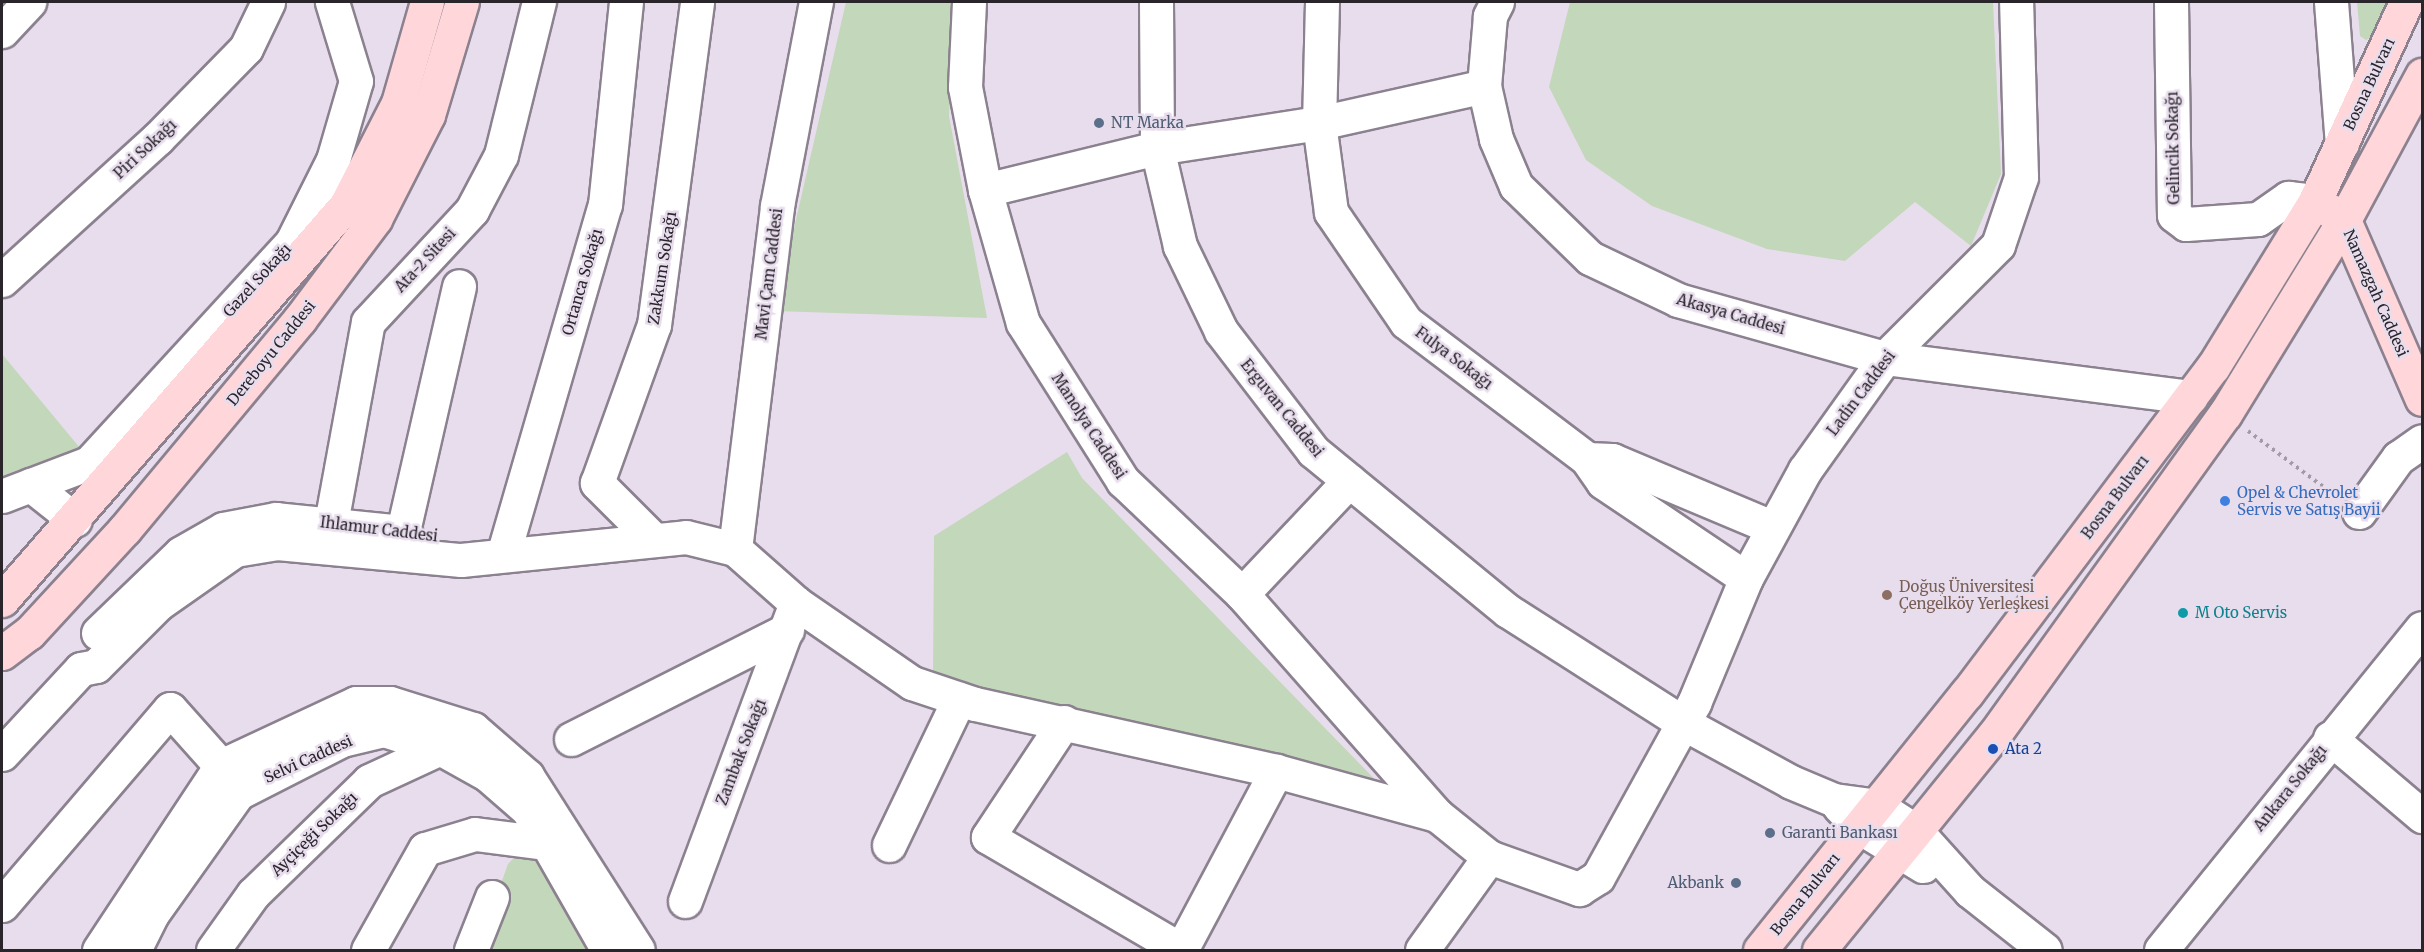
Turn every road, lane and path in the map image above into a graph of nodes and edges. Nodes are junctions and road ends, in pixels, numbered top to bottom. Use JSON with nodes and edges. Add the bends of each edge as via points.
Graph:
{"nodes":[{"id":1,"x":28,"y":2,"type":"edge"},
{"id":2,"x":268,"y":2,"type":"edge"},
{"id":3,"x":332,"y":2,"type":"edge"},
{"id":4,"x":427,"y":2,"type":"edge"},
{"id":5,"x":462,"y":2,"type":"edge"},
{"id":6,"x":539,"y":2,"type":"edge"},
{"id":7,"x":626,"y":2,"type":"edge"},
{"id":8,"x":697,"y":2,"type":"edge"},
{"id":9,"x":816,"y":2,"type":"edge"},
{"id":10,"x":969,"y":2,"type":"edge"},
{"id":11,"x":1156,"y":2,"type":"edge"},
{"id":12,"x":1322,"y":2,"type":"edge"},
{"id":13,"x":1497,"y":2,"type":"edge"},
{"id":14,"x":2016,"y":2,"type":"edge"},
{"id":15,"x":2171,"y":2,"type":"edge"},
{"id":16,"x":2331,"y":2,"type":"edge"},
{"id":17,"x":2353,"y":2,"type":"edge"},
{"id":18,"x":2406,"y":2,"type":"edge"},
{"id":19,"x":2,"y":31,"type":"edge"},
{"id":20,"x":2422,"y":75,"type":"edge"},
{"id":21,"x":1484,"y":86,"type":"junction"},
{"id":22,"x":2356,"y":114,"type":"junction"},
{"id":23,"x":1319,"y":123,"type":"junction"},
{"id":24,"x":2342,"y":144,"type":"junction"},
{"id":25,"x":1157,"y":148,"type":"junction"},
{"id":26,"x":985,"y":190,"type":"junction"},
{"id":27,"x":2315,"y":201,"type":"junction"},
{"id":28,"x":2344,"y":219,"type":"junction"},
{"id":29,"x":2,"y":280,"type":"edge"},
{"id":30,"x":459,"y":286,"type":"dead end"},
{"id":31,"x":1885,"y":358,"type":"junction"},
{"id":32,"x":2191,"y":397,"type":"junction"},
{"id":33,"x":2422,"y":399,"type":"edge"},
{"id":34,"x":2225,"y":414,"type":"junction"},
{"id":35,"x":2422,"y":441,"type":"edge"},
{"id":36,"x":1587,"y":459,"type":"junction"},
{"id":37,"x":1349,"y":481,"type":"junction"},
{"id":38,"x":32,"y":485,"type":"junction"},
{"id":39,"x":2,"y":496,"type":"edge"},
{"id":40,"x":2359,"y":512,"type":"joint"},
{"id":41,"x":75,"y":520,"type":"junction"},
{"id":42,"x":331,"y":523,"type":"junction"},
{"id":43,"x":1771,"y":527,"type":"junction"},
{"id":44,"x":403,"y":531,"type":"junction"},
{"id":45,"x":654,"y":540,"type":"junction"},
{"id":46,"x":735,"y":549,"type":"junction"},
{"id":47,"x":503,"y":555,"type":"junction"},
{"id":48,"x":1746,"y":578,"type":"junction"},
{"id":49,"x":1242,"y":594,"type":"junction"},
{"id":50,"x":2,"y":600,"type":"edge"},
{"id":51,"x":791,"y":616,"type":"junction"},
{"id":52,"x":2422,"y":628,"type":"edge"},
{"id":53,"x":2,"y":652,"type":"edge"},
{"id":54,"x":81,"y":669,"type":"junction"},
{"id":55,"x":959,"y":699,"type":"junction"},
{"id":56,"x":1064,"y":722,"type":"junction"},
{"id":57,"x":1683,"y":723,"type":"junction"},
{"id":58,"x":2330,"y":738,"type":"junction"},
{"id":59,"x":571,"y":739,"type":"dead end"},
{"id":60,"x":440,"y":748,"type":"junction"},
{"id":61,"x":2,"y":754,"type":"edge"},
{"id":62,"x":221,"y":766,"type":"junction"},
{"id":63,"x":1276,"y":771,"type":"junction"},
{"id":64,"x":1437,"y":815,"type":"junction"},
{"id":65,"x":1868,"y":816,"type":"junction"},
{"id":66,"x":2422,"y":816,"type":"edge"},
{"id":67,"x":1907,"y":842,"type":"junction"},
{"id":68,"x":546,"y":843,"type":"junction"},
{"id":69,"x":888,"y":845,"type":"dead end"},
{"id":70,"x":1489,"y":857,"type":"junction"},
{"id":71,"x":492,"y":897,"type":"dead end"},
{"id":72,"x":685,"y":901,"type":"dead end"},
{"id":73,"x":2,"y":905,"type":"edge"},
{"id":74,"x":99,"y":951,"type":"edge"},
{"id":75,"x":134,"y":951,"type":"edge"},
{"id":76,"x":213,"y":951,"type":"edge"},
{"id":77,"x":368,"y":951,"type":"edge"},
{"id":78,"x":471,"y":951,"type":"edge"},
{"id":79,"x":608,"y":951,"type":"edge"},
{"id":80,"x":638,"y":951,"type":"edge"},
{"id":81,"x":1181,"y":951,"type":"edge"},
{"id":82,"x":1422,"y":951,"type":"edge"},
{"id":83,"x":1760,"y":951,"type":"edge"},
{"id":84,"x":1819,"y":951,"type":"edge"},
{"id":85,"x":2044,"y":951,"type":"edge"},
{"id":86,"x":2161,"y":951,"type":"edge"}],
"edges":[{"from":1,"to":19,"type":"street"},
{"from":2,"to":29,"type":"street","name":"Piri Sokağı","via":[[246,48],[157,139]]},
{"from":3,"to":38,"type":"street","name":"Gazel Sokağı","via":[[356,81],[333,160],[292,242],[89,463]]},
{"from":4,"to":41,"type":"main road","via":[[398,103],[346,205]]},
{"from":5,"to":53,"type":"main road","name":"Dereboyu Caddesi","via":[[428,115],[375,219],[300,319],[125,529],[29,633]]},
{"from":6,"to":42,"type":"street","name":"Ata-2 Sitesi","via":[[501,154],[472,210],[368,322]]},
{"from":7,"to":47,"type":"street","name":"Ortanca Sokağı","via":[[605,205]]},
{"from":8,"to":45,"type":"street","name":"Zakkum Sokağı","via":[[654,325],[597,483]]},
{"from":9,"to":46,"type":"street","name":"Mavi Çam Caddesi","via":[[777,206]]},
{"from":10,"to":26,"type":"street","name":"Manolya Caddesi","via":[[965,87]]},
{"from":11,"to":25,"type":"street","name":"Erguvan Caddesi"},
{"from":12,"to":23,"type":"street","name":"Fulya Sokağı"},
{"from":13,"to":21,"type":"street","name":"Akasya Caddesi","via":[[1490,16]]},
{"from":14,"to":31,"type":"street","name":"Ladin Caddesi","via":[[2021,177],[1998,246]]},
{"from":15,"to":27,"type":"street","name":"Gelincik Sokağı","via":[[2174,215],[2186,224],[2258,219],[2288,198]]},
{"from":16,"to":24,"type":"street"},
{"from":17,"to":22,"type":"street"},
{"from":18,"to":22,"type":"main road","name":"Bosna Bulvarı"},
{"from":20,"to":28,"type":"main road"},
{"from":21,"to":23,"type":"street"},
{"from":21,"to":31,"type":"street","name":"Akasya Caddesi","via":[[1516,186],[1590,258],[1678,300]]},
{"from":22,"to":24,"type":"main road","name":"Bosna Bulvarı"},
{"from":23,"to":25,"type":"street"},
{"from":23,"to":36,"type":"street","name":"Fulya Sokağı","via":[[1331,212],[1406,322]]},
{"from":24,"to":27,"type":"main road","name":"Bosna Bulvarı"},
{"from":25,"to":26,"type":"street"},
{"from":25,"to":37,"type":"street","name":"Erguvan Caddesi","via":[[1180,246],[1221,331],[1313,451]]},
{"from":26,"to":49,"type":"street","name":"Manolya Caddesi","via":[[1023,323],[1123,481]]},
{"from":27,"to":28,"type":"main road","name":"Namazgah Caddesi"},
{"from":27,"to":32,"type":"main road","name":"Bosna Bulvarı"},
{"from":28,"to":33,"type":"main road","name":"Namazgah Caddesi"},
{"from":28,"to":34,"type":"main road"},
{"from":30,"to":44,"type":"street"},
{"from":31,"to":32,"type":"street","name":"Akasya Caddesi"},
{"from":31,"to":43,"type":"street","name":"Ladin Caddesi"},
{"from":32,"to":65,"type":"main road","name":"Bosna Bulvarı"},
{"from":34,"to":40,"type":"path"},
{"from":34,"to":67,"type":"main road","via":[[1994,735]]},
{"from":35,"to":40,"type":"street","via":[[2398,458]]},
{"from":36,"to":43,"type":"street","via":[[1612,460]]},
{"from":36,"to":48,"type":"street","name":"Fulya Sokağı","via":[[1603,482]]},
{"from":37,"to":49,"type":"street"},
{"from":37,"to":57,"type":"street","name":"Erguvan Caddesi","via":[[1508,611]]},
{"from":38,"to":39,"type":"street","name":"Gazel Sokağı"},
{"from":38,"to":41,"type":"street"},
{"from":41,"to":50,"type":"main road"},
{"from":42,"to":44,"type":"street","name":"Ihlamur Caddesi"},
{"from":42,"to":54,"type":"street","name":"Ihlamur Caddesi","via":[[276,519],[223,529],[181,553],[87,645]]},
{"from":43,"to":48,"type":"street","name":"Ladin Caddesi"},
{"from":44,"to":47,"type":"street","name":"Ihlamur Caddesi","via":[[462,539]]},
{"from":45,"to":46,"type":"street","name":"Ihlamur Caddesi","via":[[686,537]]},
{"from":45,"to":47,"type":"street","name":"Ihlamur Caddesi"},
{"from":46,"to":51,"type":"street"},
{"from":47,"to":54,"type":"street","via":[[461,560],[277,543],[235,550],[158,604],[96,666]]},
{"from":48,"to":57,"type":"street","name":"Ladin Caddesi"},
{"from":49,"to":64,"type":"street","name":"Manolya Caddesi"},
{"from":51,"to":55,"type":"street","via":[[912,683]]},
{"from":51,"to":59,"type":"street"},
{"from":51,"to":72,"type":"street","name":"Zambak Sokağı"},
{"from":52,"to":58,"type":"street","name":"Ankara Sokağı"},
{"from":54,"to":61,"type":"street"},
{"from":55,"to":56,"type":"street"},
{"from":55,"to":69,"type":"street"},
{"from":56,"to":63,"type":"street"},
{"from":56,"to":81,"type":"street","via":[[988,837]]},
{"from":57,"to":65,"type":"street","name":"Erguvan Caddesi"},
{"from":57,"to":70,"type":"street","name":"Ladin Caddesi","via":[[1598,878],[1586,887],[1569,889]]},
{"from":58,"to":66,"type":"street"},
{"from":58,"to":86,"type":"street","name":"Ankara Sokağı"},
{"from":60,"to":68,"type":"street","name":"Selvi Caddesi","via":[[488,774],[528,810]]},
{"from":60,"to":75,"type":"street","name":"Selvi Caddesi","via":[[384,730],[342,740],[238,793],[152,914]]},
{"from":60,"to":76,"type":"street","name":"Ayçiçeği Sokağı","via":[[369,781],[253,894]]},
{"from":62,"to":73,"type":"street","via":[[170,709]]},
{"from":62,"to":74,"type":"street"},
{"from":62,"to":80,"type":"street","via":[[356,704],[390,703],[454,720],[527,776]]},
{"from":63,"to":64,"type":"street"},
{"from":63,"to":81,"type":"street"},
{"from":64,"to":70,"type":"street","name":"Ladin Caddesi"},
{"from":65,"to":67,"type":"street"},
{"from":65,"to":83,"type":"main road","name":"Bosna Bulvarı"},
{"from":67,"to":84,"type":"main road"},
{"from":67,"to":85,"type":"street"},
{"from":68,"to":77,"type":"street","via":[[475,834],[425,849]]},
{"from":68,"to":79,"type":"street","name":"Selvi Caddesi"},
{"from":70,"to":82,"type":"street"},
{"from":71,"to":78,"type":"street"}]}
